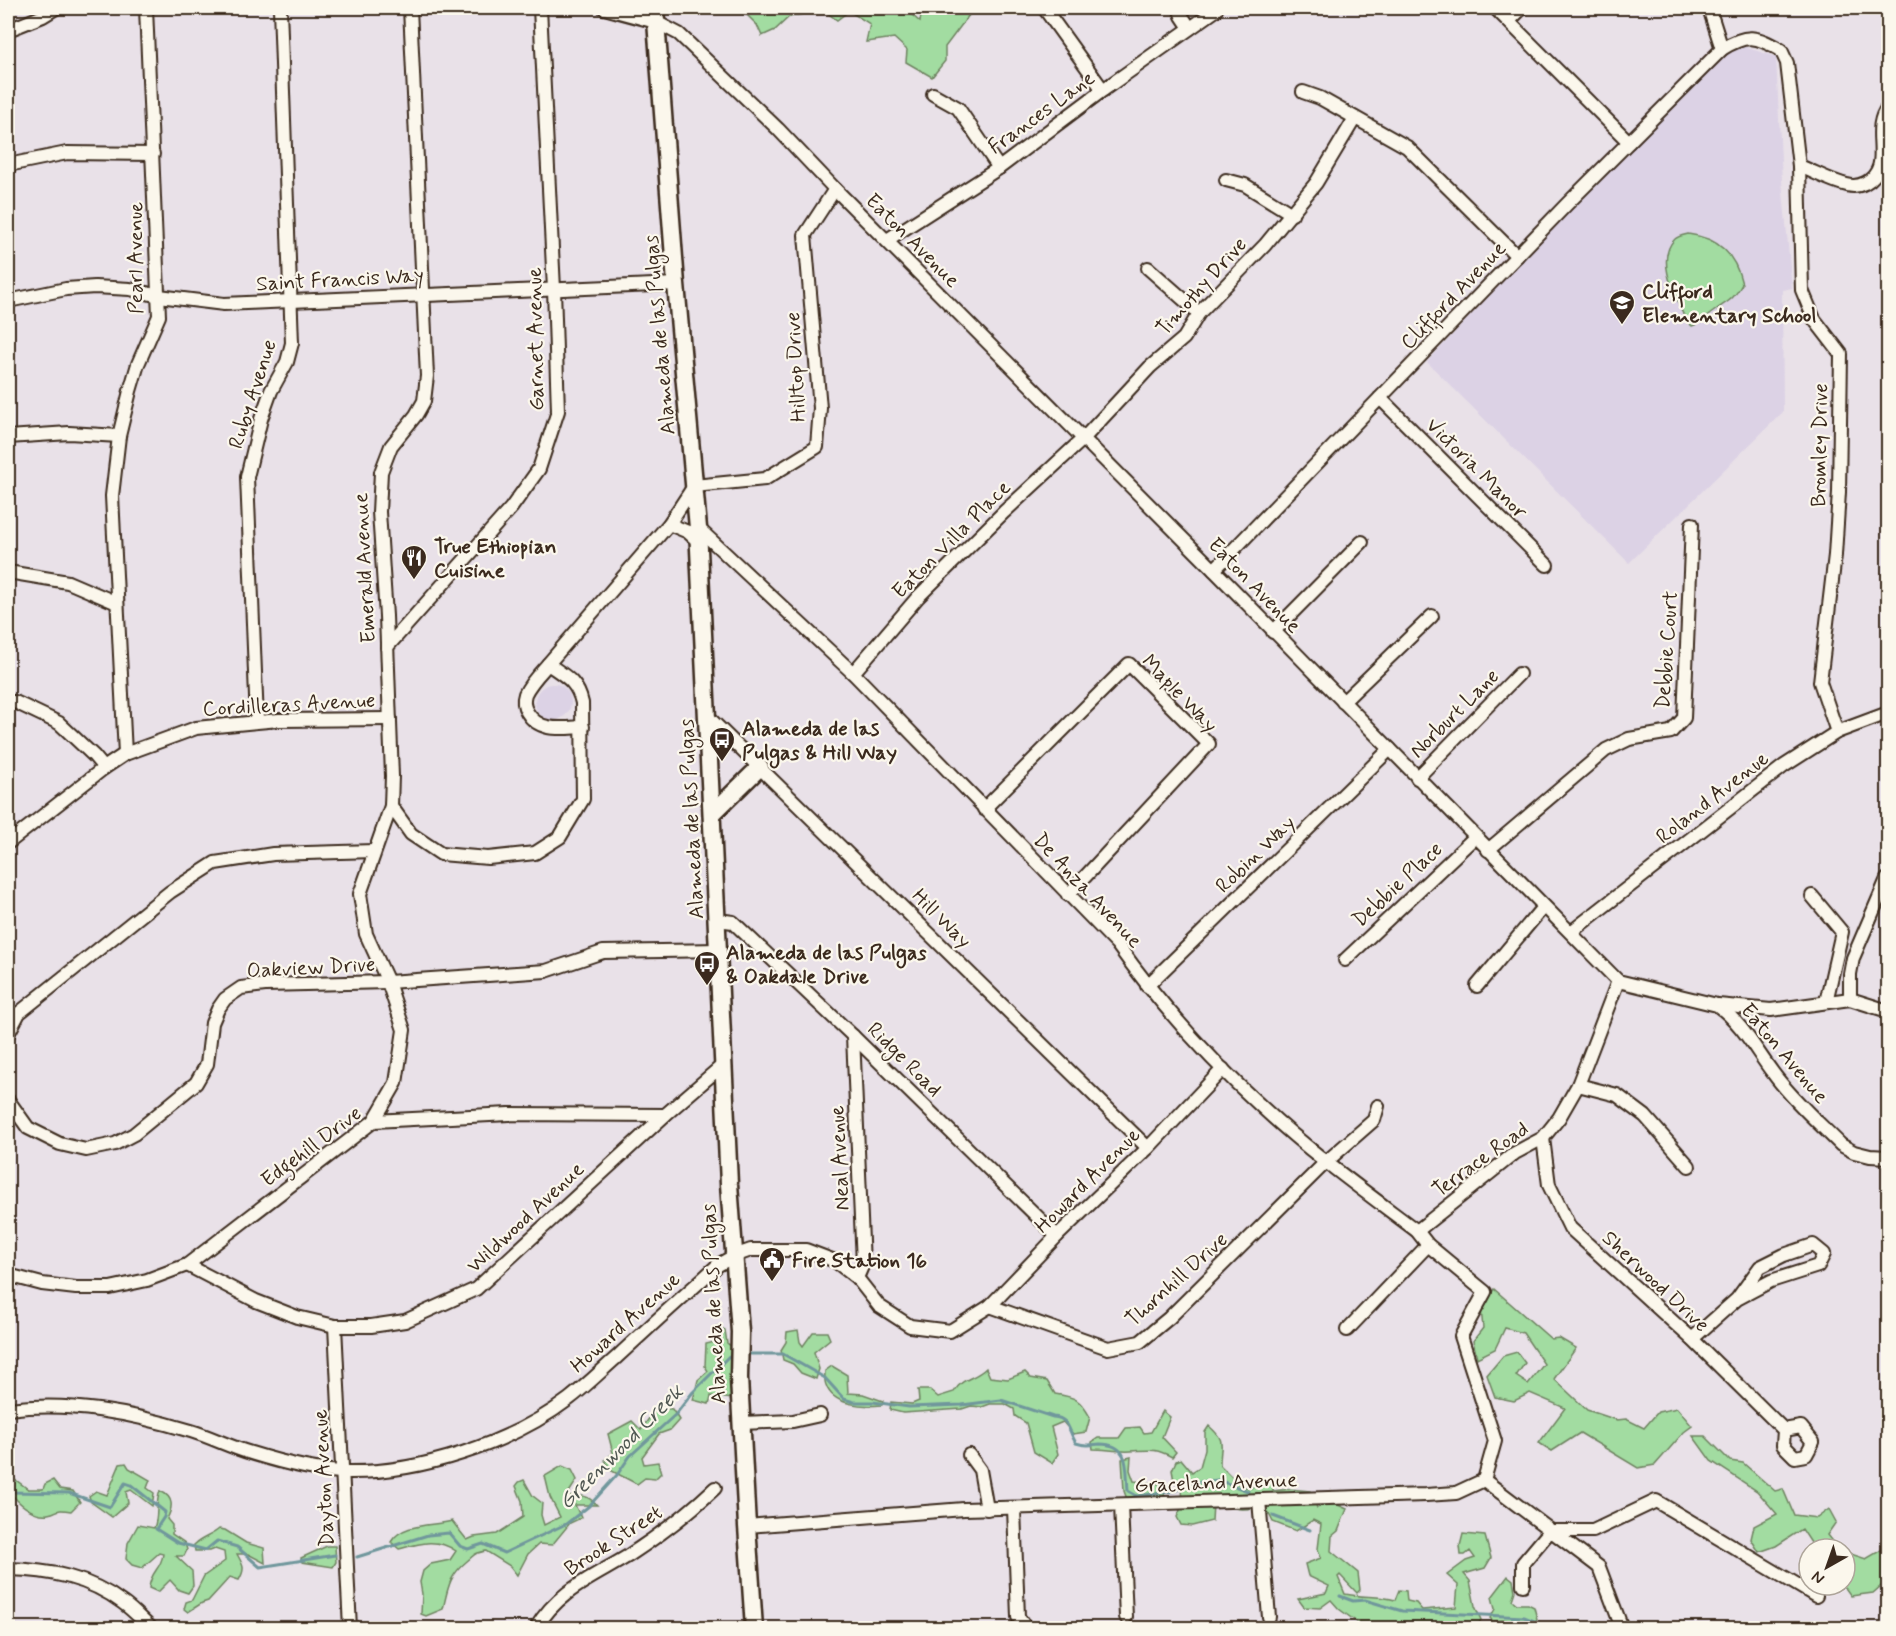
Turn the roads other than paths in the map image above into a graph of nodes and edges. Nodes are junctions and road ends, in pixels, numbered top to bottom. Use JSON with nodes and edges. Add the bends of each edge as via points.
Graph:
{"nodes":[{"id":1,"x":56,"y":8,"type":"edge"},
{"id":2,"x":146,"y":8,"type":"edge"},
{"id":3,"x":280,"y":8,"type":"edge"},
{"id":4,"x":410,"y":8,"type":"edge"},
{"id":5,"x":540,"y":8,"type":"edge"},
{"id":6,"x":604,"y":8,"type":"edge"},
{"id":7,"x":1044,"y":8,"type":"edge"},
{"id":8,"x":1179,"y":8,"type":"edge"},
{"id":9,"x":1495,"y":8,"type":"edge"},
{"id":10,"x":1522,"y":8,"type":"edge"},
{"id":11,"x":1708,"y":9,"type":"edge"},
{"id":12,"x":1216,"y":10,"type":"dead end"},
{"id":13,"x":655,"y":15,"type":"edge"},
{"id":14,"x":1509,"y":21,"type":"junction"},
{"id":15,"x":1190,"y":28,"type":"junction"},
{"id":16,"x":8,"y":30,"type":"edge"},
{"id":17,"x":1722,"y":49,"type":"junction"},
{"id":18,"x":1103,"y":90,"type":"junction"},
{"id":19,"x":1303,"y":92,"type":"dead end"},
{"id":20,"x":933,"y":94,"type":"dead end"},
{"id":21,"x":1888,"y":107,"type":"edge"},
{"id":22,"x":1355,"y":118,"type":"junction"},
{"id":23,"x":1629,"y":142,"type":"junction"},
{"id":24,"x":153,"y":154,"type":"junction"},
{"id":25,"x":8,"y":165,"type":"edge"},
{"id":26,"x":1799,"y":166,"type":"junction"},
{"id":27,"x":999,"y":168,"type":"junction"},
{"id":28,"x":1226,"y":180,"type":"dead end"},
{"id":29,"x":835,"y":189,"type":"junction"},
{"id":30,"x":1292,"y":214,"type":"junction"},
{"id":31,"x":887,"y":240,"type":"junction"},
{"id":32,"x":1517,"y":256,"type":"junction"},
{"id":33,"x":1148,"y":268,"type":"dead end"},
{"id":34,"x":676,"y":284,"type":"junction"},
{"id":35,"x":555,"y":289,"type":"junction"},
{"id":36,"x":423,"y":295,"type":"junction"},
{"id":37,"x":159,"y":296,"type":"junction"},
{"id":38,"x":290,"y":300,"type":"junction"},
{"id":39,"x":8,"y":301,"type":"edge"},
{"id":40,"x":1199,"y":313,"type":"junction"},
{"id":41,"x":1380,"y":398,"type":"junction"},
{"id":42,"x":119,"y":436,"type":"junction"},
{"id":43,"x":8,"y":437,"type":"edge"},
{"id":44,"x":1083,"y":439,"type":"junction"},
{"id":45,"x":694,"y":486,"type":"junction"},
{"id":46,"x":669,"y":524,"type":"junction"},
{"id":47,"x":1692,"y":524,"type":"dead end"},
{"id":48,"x":699,"y":535,"type":"junction"},
{"id":49,"x":1362,"y":542,"type":"dead end"},
{"id":50,"x":1547,"y":565,"type":"dead end"},
{"id":51,"x":1214,"y":570,"type":"junction"},
{"id":52,"x":8,"y":572,"type":"edge"},
{"id":53,"x":117,"y":603,"type":"junction"},
{"id":54,"x":1432,"y":616,"type":"dead end"},
{"id":55,"x":1273,"y":632,"type":"junction"},
{"id":56,"x":387,"y":647,"type":"junction"},
{"id":57,"x":548,"y":664,"type":"junction"},
{"id":58,"x":853,"y":673,"type":"junction"},
{"id":59,"x":1519,"y":674,"type":"dead end"},
{"id":60,"x":8,"y":702,"type":"edge"},
{"id":61,"x":1343,"y":702,"type":"junction"},
{"id":62,"x":1888,"y":713,"type":"edge"},
{"id":63,"x":708,"y":717,"type":"junction"},
{"id":64,"x":390,"y":719,"type":"junction"},
{"id":65,"x":257,"y":721,"type":"junction"},
{"id":66,"x":583,"y":727,"type":"junction"},
{"id":67,"x":1837,"y":732,"type":"junction"},
{"id":68,"x":1390,"y":749,"type":"junction"},
{"id":69,"x":124,"y":754,"type":"junction"},
{"id":70,"x":760,"y":767,"type":"junction"},
{"id":71,"x":104,"y":768,"type":"junction"},
{"id":72,"x":1417,"y":778,"type":"junction"},
{"id":73,"x":391,"y":806,"type":"junction"},
{"id":74,"x":984,"y":809,"type":"junction"},
{"id":75,"x":713,"y":813,"type":"junction"},
{"id":76,"x":1475,"y":837,"type":"junction"},
{"id":77,"x":8,"y":843,"type":"edge"},
{"id":78,"x":1488,"y":850,"type":"junction"},
{"id":79,"x":374,"y":851,"type":"junction"},
{"id":80,"x":1887,"y":879,"type":"dead end"},
{"id":81,"x":1068,"y":895,"type":"junction"},
{"id":82,"x":1812,"y":896,"type":"dead end"},
{"id":83,"x":1544,"y":906,"type":"junction"},
{"id":84,"x":718,"y":920,"type":"junction"},
{"id":85,"x":1571,"y":932,"type":"junction"},
{"id":86,"x":719,"y":950,"type":"junction"},
{"id":87,"x":1345,"y":960,"type":"dead end"},
{"id":88,"x":1618,"y":981,"type":"junction"},
{"id":89,"x":388,"y":982,"type":"junction"},
{"id":90,"x":1147,"y":986,"type":"junction"},
{"id":91,"x":1477,"y":986,"type":"dead end"},
{"id":92,"x":1850,"y":999,"type":"junction"},
{"id":93,"x":1826,"y":1002,"type":"junction"},
{"id":94,"x":1717,"y":1005,"type":"junction"},
{"id":95,"x":1888,"y":1011,"type":"edge"},
{"id":96,"x":8,"y":1034,"type":"edge"},
{"id":97,"x":853,"y":1036,"type":"junction"},
{"id":98,"x":724,"y":1064,"type":"junction"},
{"id":99,"x":1223,"y":1069,"type":"junction"},
{"id":100,"x":1578,"y":1085,"type":"junction"},
{"id":101,"x":8,"y":1100,"type":"edge"},
{"id":102,"x":1378,"y":1106,"type":"dead end"},
{"id":103,"x":664,"y":1115,"type":"junction"},
{"id":104,"x":374,"y":1121,"type":"junction"},
{"id":105,"x":1543,"y":1138,"type":"junction"},
{"id":106,"x":1148,"y":1148,"type":"junction"},
{"id":107,"x":1888,"y":1156,"type":"edge"},
{"id":108,"x":1326,"y":1162,"type":"junction"},
{"id":109,"x":1689,"y":1166,"type":"dead end"},
{"id":110,"x":1417,"y":1231,"type":"junction"},
{"id":111,"x":1057,"y":1236,"type":"junction"},
{"id":112,"x":1428,"y":1245,"type":"junction"},
{"id":113,"x":734,"y":1256,"type":"junction"},
{"id":114,"x":187,"y":1265,"type":"junction"},
{"id":115,"x":8,"y":1275,"type":"edge"},
{"id":116,"x":858,"y":1278,"type":"junction"},
{"id":117,"x":1737,"y":1299,"type":"junction"},
{"id":118,"x":990,"y":1306,"type":"junction"},
{"id":119,"x":335,"y":1326,"type":"junction"},
{"id":120,"x":1347,"y":1330,"type":"dead end"},
{"id":121,"x":1692,"y":1339,"type":"junction"},
{"id":122,"x":8,"y":1409,"type":"edge"},
{"id":123,"x":820,"y":1415,"type":"dead end"},
{"id":124,"x":742,"y":1423,"type":"junction"},
{"id":125,"x":1784,"y":1430,"type":"dead end"},
{"id":126,"x":969,"y":1455,"type":"dead end"},
{"id":127,"x":342,"y":1472,"type":"junction"},
{"id":128,"x":1484,"y":1480,"type":"junction"},
{"id":129,"x":715,"y":1488,"type":"dead end"},
{"id":130,"x":1259,"y":1500,"type":"junction"},
{"id":131,"x":1122,"y":1505,"type":"junction"},
{"id":132,"x":1014,"y":1508,"type":"junction"},
{"id":133,"x":987,"y":1509,"type":"junction"},
{"id":134,"x":747,"y":1526,"type":"junction"},
{"id":135,"x":1550,"y":1531,"type":"junction"},
{"id":136,"x":8,"y":1569,"type":"edge"},
{"id":137,"x":1523,"y":1585,"type":"dead end"},
{"id":138,"x":1797,"y":1585,"type":"edge"},
{"id":139,"x":1126,"y":1617,"type":"dead end"},
{"id":140,"x":1269,"y":1617,"type":"dead end"},
{"id":141,"x":151,"y":1629,"type":"edge"},
{"id":142,"x":350,"y":1629,"type":"edge"},
{"id":143,"x":536,"y":1629,"type":"edge"},
{"id":144,"x":754,"y":1629,"type":"edge"},
{"id":145,"x":1026,"y":1629,"type":"edge"},
{"id":146,"x":1622,"y":1629,"type":"edge"}],
"edges":[{"from":1,"to":16,"type":"street"},
{"from":2,"to":24,"type":"street","name":"Pearl Avenue"},
{"from":3,"to":38,"type":"street","name":"Ruby Avenue"},
{"from":4,"to":36,"type":"street","name":"Emerald Avenue"},
{"from":5,"to":35,"type":"street","name":"Garnet Avenue"},
{"from":6,"to":13,"type":"street","name":"Eaton Avenue"},
{"from":7,"to":18,"type":"street"},
{"from":8,"to":15,"type":"street"},
{"from":9,"to":14,"type":"street"},
{"from":10,"to":14,"type":"street"},
{"from":11,"to":17,"type":"street"},
{"from":12,"to":15,"type":"street","name":"Frances Lane"},
{"from":13,"to":29,"type":"street","name":"Eaton Avenue","via":[[778,129]]},
{"from":13,"to":34,"type":"main road","name":"Alameda de las Pulgas"},
{"from":14,"to":23,"type":"street"},
{"from":15,"to":18,"type":"street","name":"Frances Lane"},
{"from":17,"to":23,"type":"street","name":"Clifford Avenue"},
{"from":17,"to":26,"type":"street","name":"Bromley Drive","via":[[1744,38],[1758,39],[1781,50],[1787,63]]},
{"from":18,"to":27,"type":"street","name":"Frances Lane"},
{"from":19,"to":22,"type":"street"},
{"from":20,"to":27,"type":"street","via":[[958,108]]},
{"from":21,"to":26,"type":"street","via":[[1879,135],[1880,171],[1872,179],[1849,186]]},
{"from":22,"to":30,"type":"street","name":"Timothy Drive","via":[[1316,183]]},
{"from":22,"to":32,"type":"street","via":[[1407,147]]},
{"from":23,"to":32,"type":"street","name":"Clifford Avenue"},
{"from":24,"to":25,"type":"street","via":[[67,153]]},
{"from":24,"to":37,"type":"street","name":"Pearl Avenue"},
{"from":26,"to":67,"type":"street","name":"Bromley Drive","via":[[1802,290],[1814,319],[1841,354],[1835,555],[1820,682]]},
{"from":27,"to":31,"type":"street","name":"Frances Lane"},
{"from":28,"to":30,"type":"street","via":[[1245,185]]},
{"from":29,"to":31,"type":"street","name":"Eaton Avenue"},
{"from":29,"to":45,"type":"street","name":"Hilltop Drive","via":[[805,235],[820,408],[817,447],[765,479]]},
{"from":30,"to":40,"type":"street","name":"Timothy Drive"},
{"from":31,"to":44,"type":"street","name":"Eaton Avenue"},
{"from":32,"to":41,"type":"street","name":"Clifford Avenue"},
{"from":33,"to":40,"type":"street"},
{"from":34,"to":35,"type":"street","name":"Saint Francis Way"},
{"from":34,"to":45,"type":"main road","name":"Alameda de las Pulgas"},
{"from":35,"to":36,"type":"street","name":"Saint Francis Way"},
{"from":35,"to":56,"type":"street","name":"Garnet Avenue","via":[[558,411],[538,469],[511,508]]},
{"from":36,"to":38,"type":"street","name":"Saint Francis Way"},
{"from":36,"to":56,"type":"street","name":"Emerald Avenue","via":[[428,376],[424,401],[391,446],[381,472],[379,512]]},
{"from":37,"to":38,"type":"street","name":"Saint Francis Way","via":[[224,304]]},
{"from":37,"to":39,"type":"street","name":"Saint Francis Way","via":[[95,287]]},
{"from":37,"to":42,"type":"street","name":"Pearl Avenue","via":[[159,316],[138,363]]},
{"from":38,"to":65,"type":"street","name":"Ruby Avenue","via":[[292,343],[261,419],[247,477]]},
{"from":40,"to":44,"type":"street","name":"Timothy Drive","via":[[1184,338]]},
{"from":41,"to":50,"type":"street","name":"Victoria Manor"},
{"from":41,"to":51,"type":"street","name":"Clifford Avenue"},
{"from":42,"to":43,"type":"street","via":[[69,433]]},
{"from":42,"to":53,"type":"street","name":"Pearl Avenue","via":[[112,496]]},
{"from":44,"to":51,"type":"street","name":"Eaton Avenue"},
{"from":44,"to":58,"type":"street","name":"Eaton Villa Place","via":[[918,597]]},
{"from":45,"to":46,"type":"street"},
{"from":45,"to":48,"type":"main road","name":"Alameda de las Pulgas"},
{"from":46,"to":48,"type":"street"},
{"from":46,"to":57,"type":"street"},
{"from":47,"to":78,"type":"street","name":"Debbie Court","via":[[1684,718],[1671,732],[1629,739],[1606,750]]},
{"from":48,"to":58,"type":"street","name":"De Anza Avenue"},
{"from":48,"to":63,"type":"main road","name":"Alameda de las Pulgas"},
{"from":49,"to":55,"type":"street"},
{"from":51,"to":55,"type":"street","name":"Eaton Avenue"},
{"from":52,"to":53,"type":"street","via":[[68,582]]},
{"from":53,"to":69,"type":"street","name":"Pearl Avenue"},
{"from":54,"to":61,"type":"street"},
{"from":55,"to":61,"type":"street","name":"Eaton Avenue"},
{"from":56,"to":64,"type":"street","name":"Emerald Avenue"},
{"from":57,"to":66,"type":"street","via":[[579,690]]},
{"from":57,"to":66,"type":"street","via":[[528,688],[523,698],[525,709],[539,725],[548,728]]},
{"from":58,"to":74,"type":"street","name":"De Anza Avenue"},
{"from":59,"to":72,"type":"street","name":"Norburt Lane"},
{"from":60,"to":71,"type":"street","via":[[59,723]]},
{"from":61,"to":68,"type":"street","name":"Eaton Avenue"},
{"from":62,"to":67,"type":"street","name":"Roland Avenue"},
{"from":63,"to":70,"type":"street","name":"Hill Way"},
{"from":63,"to":75,"type":"main road","name":"Alameda de las Pulgas"},
{"from":64,"to":65,"type":"street","name":"Cordilleras Avenue"},
{"from":64,"to":73,"type":"street","name":"Emerald Avenue"},
{"from":65,"to":69,"type":"street","name":"Cordilleras Avenue","via":[[196,728]]},
{"from":66,"to":73,"type":"street","via":[[583,800],[560,837],[535,852],[488,858],[441,854],[411,834]]},
{"from":67,"to":85,"type":"street","name":"Roland Avenue","via":[[1784,766]]},
{"from":68,"to":72,"type":"street","name":"Eaton Avenue"},
{"from":68,"to":90,"type":"street","name":"Robin Way"},
{"from":69,"to":71,"type":"street","name":"Cordilleras Avenue"},
{"from":70,"to":75,"type":"main road"},
{"from":70,"to":106,"type":"street","name":"Hill Way"},
{"from":71,"to":77,"type":"street","name":"Cordilleras Avenue"},
{"from":72,"to":76,"type":"street","name":"Eaton Avenue"},
{"from":73,"to":79,"type":"street","name":"Emerald Avenue"},
{"from":74,"to":81,"type":"street","name":"De Anza Avenue"},
{"from":74,"to":81,"type":"street","name":"Maple Way","via":[[1129,664],[1209,744]]},
{"from":75,"to":84,"type":"main road","name":"Alameda de las Pulgas"},
{"from":76,"to":78,"type":"street","name":"Eaton Avenue"},
{"from":76,"to":87,"type":"street","name":"Debbie Place"},
{"from":78,"to":83,"type":"street","name":"Eaton Avenue"},
{"from":79,"to":89,"type":"street","name":"Emerald Avenue","via":[[360,894],[361,905],[366,934]]},
{"from":79,"to":96,"type":"street","via":[[273,854],[215,862],[170,892],[19,1013]]},
{"from":80,"to":92,"type":"street","via":[[1853,958]]},
{"from":81,"to":90,"type":"street","name":"De Anza Avenue","via":[[1117,944]]},
{"from":82,"to":93,"type":"street","via":[[1842,932]]},
{"from":83,"to":85,"type":"street","name":"Eaton Avenue"},
{"from":83,"to":91,"type":"street"},
{"from":84,"to":86,"type":"main road","name":"Alameda de las Pulgas"},
{"from":84,"to":97,"type":"street","name":"Ridge Road","via":[[733,922]]},
{"from":85,"to":88,"type":"street","name":"Eaton Avenue"},
{"from":86,"to":89,"type":"street","name":"Oakview Drive","via":[[603,951],[546,971]]},
{"from":86,"to":98,"type":"main road","name":"Alameda de las Pulgas"},
{"from":88,"to":94,"type":"street","name":"Eaton Avenue"},
{"from":88,"to":100,"type":"street","name":"Terrace Road"},
{"from":89,"to":101,"type":"street","name":"Oakview Drive","via":[[242,988],[218,1009],[212,1023],[207,1064],[196,1083],[134,1134],[115,1144],[86,1150],[60,1144],[28,1128]]},
{"from":89,"to":104,"type":"street","name":"Emerald Avenue","via":[[404,1030],[396,1083]]},
{"from":90,"to":99,"type":"street","name":"De Anza Avenue"},
{"from":92,"to":93,"type":"street"},
{"from":92,"to":95,"type":"street"},
{"from":93,"to":94,"type":"street","via":[[1771,1010]]},
{"from":94,"to":107,"type":"street","name":"Eaton Avenue","via":[[1731,1015],[1773,1074],[1841,1145],[1869,1156]]},
{"from":97,"to":111,"type":"street","name":"Ridge Road"},
{"from":97,"to":116,"type":"street","name":"Neal Avenue","via":[[864,1264]]},
{"from":98,"to":103,"type":"street","name":"Wildwood Avenue"},
{"from":98,"to":113,"type":"main road","name":"Alameda de las Pulgas"},
{"from":99,"to":106,"type":"street","name":"Howard Avenue"},
{"from":99,"to":108,"type":"street","name":"De Anza Avenue"},
{"from":100,"to":105,"type":"street","name":"Terrace Road"},
{"from":100,"to":109,"type":"street","via":[[1617,1095],[1645,1116]]},
{"from":102,"to":108,"type":"street","name":"Thornhill Drive","via":[[1374,1120]]},
{"from":103,"to":104,"type":"street","name":"Edgehill Drive","via":[[509,1114]]},
{"from":103,"to":119,"type":"street","name":"Wildwood Avenue","via":[[476,1289],[405,1321]]},
{"from":104,"to":114,"type":"street","name":"Edgehill Drive"},
{"from":105,"to":110,"type":"street","name":"Terrace Road","via":[[1515,1153]]},
{"from":105,"to":121,"type":"street","name":"Sherwood Drive","via":[[1549,1185],[1570,1228]]},
{"from":106,"to":111,"type":"street","name":"Howard Avenue"},
{"from":108,"to":110,"type":"street","name":"De Anza Avenue"},
{"from":108,"to":118,"type":"street","name":"Thornhill Drive","via":[[1140,1342],[1108,1348]]},
{"from":110,"to":112,"type":"street","name":"De Anza Avenue"},
{"from":111,"to":118,"type":"street","name":"Howard Avenue"},
{"from":112,"to":120,"type":"street"},
{"from":112,"to":128,"type":"street","name":"De Anza Avenue","via":[[1485,1292],[1461,1336],[1494,1442]]},
{"from":113,"to":116,"type":"street","name":"Howard Avenue","via":[[751,1250],[806,1250],[835,1261]]},
{"from":113,"to":124,"type":"main road","name":"Alameda de las Pulgas"},
{"from":113,"to":127,"type":"street","name":"Howard Avenue","via":[[718,1265],[569,1399],[533,1422],[437,1461],[380,1471]]},
{"from":114,"to":115,"type":"street","name":"Edgehill Drive","via":[[110,1288],[53,1286]]},
{"from":114,"to":119,"type":"street","name":"Wildwood Avenue","via":[[256,1301]]},
{"from":116,"to":118,"type":"street","name":"Howard Avenue","via":[[879,1306],[910,1326],[950,1331]]},
{"from":117,"to":117,"type":"street","via":[[1771,1281],[1818,1266],[1824,1254],[1813,1245],[1760,1267]]},
{"from":117,"to":121,"type":"street"},
{"from":119,"to":127,"type":"street","name":"Dayton Avenue"},
{"from":121,"to":125,"type":"street","name":"Sherwood Drive"},
{"from":122,"to":127,"type":"street","name":"Howard Avenue","via":[[36,1405],[116,1412],[297,1465]]},
{"from":123,"to":124,"type":"street","via":[[794,1421]]},
{"from":124,"to":134,"type":"main road","name":"Alameda de las Pulgas"},
{"from":126,"to":133,"type":"street","via":[[980,1470]]},
{"from":127,"to":142,"type":"street","name":"Dayton Avenue"},
{"from":128,"to":130,"type":"street","name":"Graceland Avenue","via":[[1456,1493]]},
{"from":128,"to":135,"type":"street"},
{"from":129,"to":143,"type":"street","name":"Brook Street","via":[[685,1517],[576,1585],[558,1600]]},
{"from":130,"to":131,"type":"street","name":"Graceland Avenue"},
{"from":130,"to":140,"type":"street"},
{"from":131,"to":132,"type":"street","name":"Graceland Avenue"},
{"from":131,"to":139,"type":"street"},
{"from":132,"to":133,"type":"street","name":"Graceland Avenue"},
{"from":132,"to":145,"type":"street","via":[[1018,1617]]},
{"from":133,"to":134,"type":"street","name":"Graceland Avenue"},
{"from":134,"to":144,"type":"main road","name":"Alameda de las Pulgas"},
{"from":135,"to":137,"type":"street","via":[[1523,1563]]},
{"from":135,"to":138,"type":"street","via":[[1593,1532],[1656,1501]]},
{"from":135,"to":146,"type":"street","via":[[1599,1567]]},
{"from":136,"to":141,"type":"street","via":[[61,1574],[94,1585],[124,1603]]}]}
